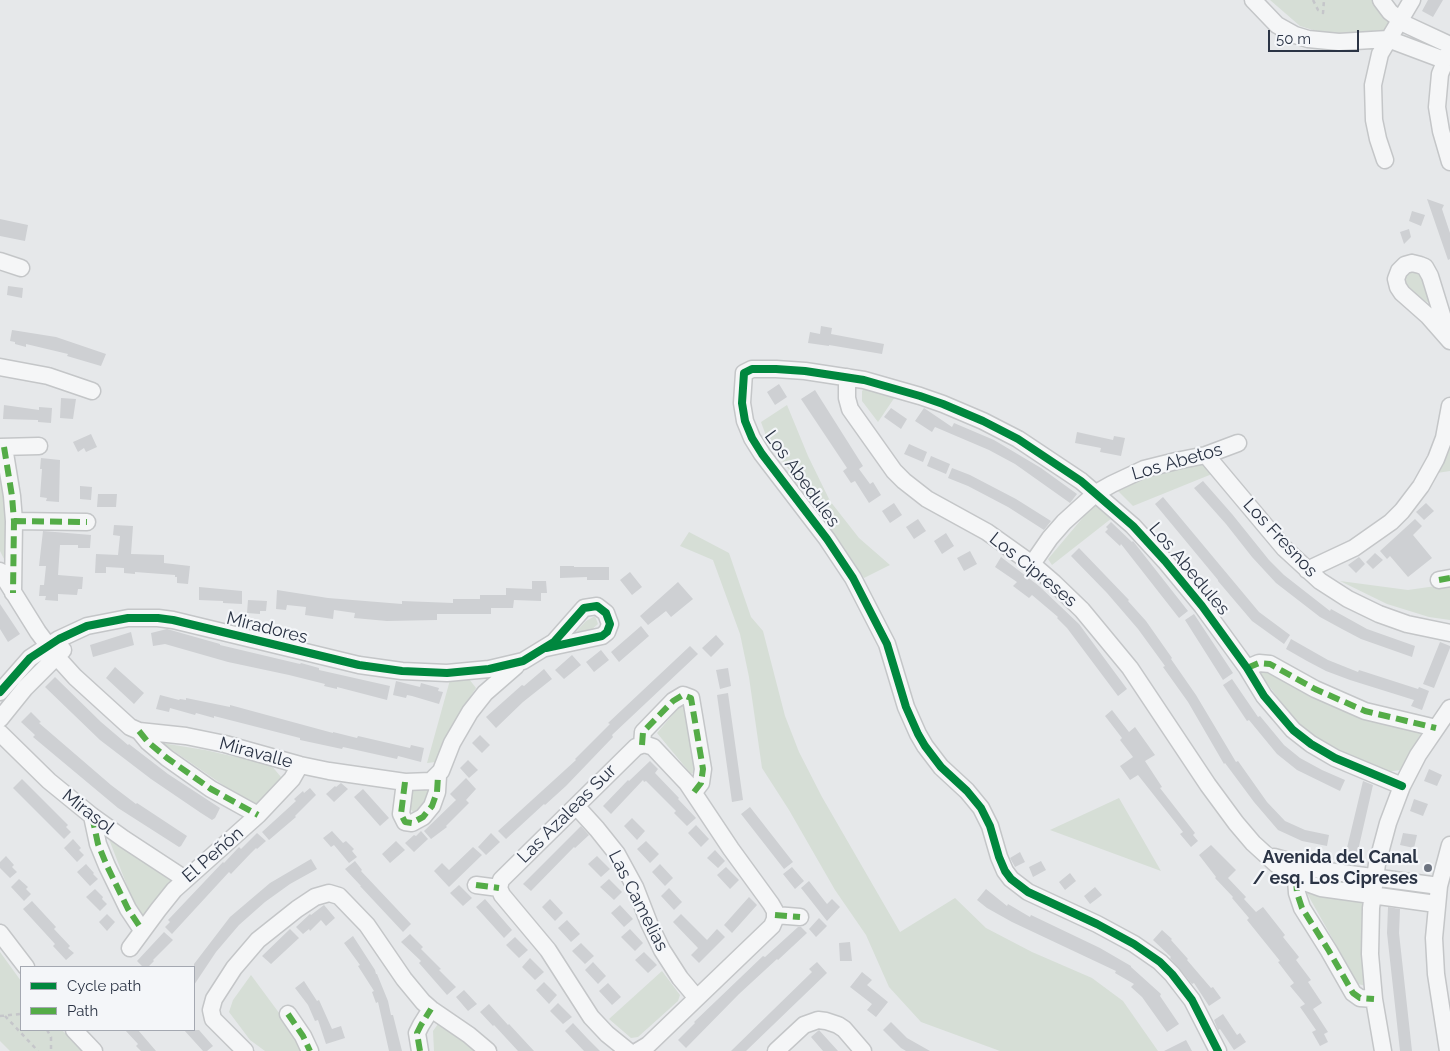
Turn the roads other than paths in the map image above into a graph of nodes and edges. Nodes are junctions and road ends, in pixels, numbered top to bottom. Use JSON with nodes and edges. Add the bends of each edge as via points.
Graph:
{"nodes":[{"id":1,"x":1253,"y":0,"type":"edge"},
{"id":2,"x":1381,"y":0,"type":"edge"},
{"id":3,"x":1412,"y":0,"type":"edge"},
{"id":4,"x":1400,"y":20,"type":"junction"},
{"id":5,"x":1388,"y":39,"type":"junction"},
{"id":6,"x":1448,"y":52,"type":"edge"},
{"id":7,"x":1384,"y":160,"type":"dead end"},
{"id":8,"x":1450,"y":162,"type":"edge"},
{"id":9,"x":0,"y":261,"type":"edge"},
{"id":10,"x":20,"y":268,"type":"dead end"},
{"id":11,"x":0,"y":367,"type":"edge"},
{"id":12,"x":847,"y":377,"type":"junction"},
{"id":13,"x":92,"y":390,"type":"dead end"},
{"id":14,"x":1450,"y":406,"type":"edge"},
{"id":15,"x":1447,"y":438,"type":"edge"},
{"id":16,"x":1238,"y":443,"type":"dead end"},
{"id":17,"x":39,"y":446,"type":"dead end"},
{"id":18,"x":2,"y":447,"type":"edge"},
{"id":19,"x":1206,"y":456,"type":"junction"},
{"id":20,"x":1096,"y":493,"type":"junction"},
{"id":21,"x":14,"y":521,"type":"junction"},
{"id":22,"x":87,"y":522,"type":"dead end"},
{"id":23,"x":1032,"y":564,"type":"junction"},
{"id":24,"x":1307,"y":570,"type":"junction"},
{"id":25,"x":0,"y":571,"type":"edge"},
{"id":26,"x":13,"y":593,"type":"junction"},
{"id":27,"x":1450,"y":633,"type":"edge"},
{"id":28,"x":546,"y":648,"type":"dead end"},
{"id":29,"x":52,"y":651,"type":"junction"},
{"id":30,"x":523,"y":661,"type":"junction"},
{"id":31,"x":1246,"y":668,"type":"junction"},
{"id":32,"x":475,"y":671,"type":"junction"},
{"id":33,"x":0,"y":692,"type":"edge"},
{"id":34,"x":485,"y":693,"type":"junction"},
{"id":35,"x":1450,"y":708,"type":"edge"},
{"id":36,"x":0,"y":719,"type":"edge"},
{"id":37,"x":1436,"y":728,"type":"junction"},
{"id":38,"x":139,"y":731,"type":"junction"},
{"id":39,"x":0,"y":733,"type":"edge"},
{"id":40,"x":642,"y":745,"type":"junction"},
{"id":41,"x":300,"y":765,"type":"junction"},
{"id":42,"x":438,"y":776,"type":"junction"},
{"id":43,"x":405,"y":782,"type":"junction"},
{"id":44,"x":1402,"y":786,"type":"junction"},
{"id":45,"x":694,"y":792,"type":"junction"},
{"id":46,"x":577,"y":807,"type":"junction"},
{"id":47,"x":258,"y":815,"type":"junction"},
{"id":48,"x":92,"y":816,"type":"junction"},
{"id":49,"x":1450,"y":845,"type":"edge"},
{"id":50,"x":1267,"y":854,"type":"junction"},
{"id":51,"x":1374,"y":877,"type":"junction"},
{"id":52,"x":185,"y":879,"type":"junction"},
{"id":53,"x":1296,"y":879,"type":"junction"},
{"id":54,"x":476,"y":886,"type":"dead end"},
{"id":55,"x":1439,"y":886,"type":"junction"},
{"id":56,"x":500,"y":888,"type":"junction"},
{"id":57,"x":1372,"y":896,"type":"junction"},
{"id":58,"x":1436,"y":904,"type":"junction"},
{"id":59,"x":775,"y":915,"type":"junction"},
{"id":60,"x":800,"y":917,"type":"dead end"},
{"id":61,"x":142,"y":930,"type":"junction"},
{"id":62,"x":0,"y":933,"type":"edge"},
{"id":63,"x":130,"y":948,"type":"dead end"},
{"id":64,"x":25,"y":966,"type":"edge"},
{"id":65,"x":1444,"y":991,"type":"edge"},
{"id":66,"x":696,"y":997,"type":"junction"},
{"id":67,"x":1374,"y":999,"type":"junction"},
{"id":68,"x":431,"y":1009,"type":"junction"},
{"id":69,"x":288,"y":1014,"type":"dead end"},
{"id":70,"x":75,"y":1031,"type":"edge"},
{"id":71,"x":644,"y":1049,"type":"edge"},
{"id":72,"x":94,"y":1051,"type":"edge"},
{"id":73,"x":245,"y":1051,"type":"edge"},
{"id":74,"x":310,"y":1051,"type":"edge"},
{"id":75,"x":420,"y":1051,"type":"edge"},
{"id":76,"x":488,"y":1051,"type":"edge"},
{"id":77,"x":628,"y":1051,"type":"edge"},
{"id":78,"x":776,"y":1051,"type":"edge"},
{"id":79,"x":863,"y":1051,"type":"edge"},
{"id":80,"x":1218,"y":1051,"type":"edge"},
{"id":81,"x":1383,"y":1051,"type":"edge"},
{"id":82,"x":1448,"y":1051,"type":"edge"}],
"edges":[{"from":1,"to":5,"type":"street","via":[[1277,24],[1308,39],[1339,42]]},
{"from":2,"to":4,"type":"street"},
{"from":3,"to":4,"type":"street"},
{"from":4,"to":5,"type":"street"},
{"from":4,"to":6,"type":"street"},
{"from":5,"to":6,"type":"street"},
{"from":5,"to":7,"type":"street","via":[[1377,64],[1372,97],[1375,130]]},
{"from":6,"to":8,"type":"street","via":[[1438,84],[1437,107]]},
{"from":9,"to":10,"type":"street"},
{"from":11,"to":13,"type":"street","via":[[48,376]]},
{"from":12,"to":20,"type":"street","name":"Los Abedules","via":[[920,396],[984,421],[1042,454]]},
{"from":12,"to":23,"type":"street","name":"Los Cipreses","via":[[850,409],[899,476],[927,498],[987,532]]},
{"from":12,"to":80,"type":"street","name":"Los Abedules","via":[[776,369],[752,368],[746,371],[742,403],[752,438],[853,578],[886,644],[918,734],[941,768],[981,808],[1005,871],[1038,898],[1097,924],[1160,962],[1192,1000]]},
{"from":14,"to":15,"type":"street"},
{"from":15,"to":24,"type":"street","via":[[1421,486],[1391,522],[1354,548]]},
{"from":16,"to":19,"type":"street","name":"Los Abetos"},
{"from":17,"to":18,"type":"street"},
{"from":18,"to":21,"type":"street"},
{"from":19,"to":20,"type":"street","name":"Los Abetos","via":[[1144,469]]},
{"from":19,"to":24,"type":"street","name":"Los Fresnos","via":[[1284,548]]},
{"from":20,"to":23,"type":"street","name":"Los Abetos","via":[[1064,522]]},
{"from":20,"to":31,"type":"street","name":"Los Abedules","via":[[1165,561]]},
{"from":21,"to":22,"type":"street"},
{"from":21,"to":26,"type":"street"},
{"from":23,"to":50,"type":"street","name":"Los Cipreses","via":[[1082,610],[1109,641],[1244,834]]},
{"from":24,"to":27,"type":"street","name":"Los Fresnos","via":[[1348,599],[1379,614]]},
{"from":25,"to":26,"type":"street","name":"Miravalle"},
{"from":26,"to":29,"type":"street","name":"Miravalle"},
{"from":28,"to":30,"type":"street","name":"Miradores"},
{"from":29,"to":32,"type":"street","name":"Miradores","via":[[74,631],[128,618],[158,618],[359,666],[402,672]]},
{"from":29,"to":33,"type":"street","name":"Miradores","via":[[24,664]]},
{"from":29,"to":36,"type":"street","name":"Miradores"},
{"from":29,"to":38,"type":"street","name":"Miravalle","via":[[123,721]]},
{"from":30,"to":32,"type":"street","name":"Miradores"},
{"from":30,"to":34,"type":"street"},
{"from":31,"to":37,"type":"street","via":[[1259,663],[1270,664],[1357,708]]},
{"from":31,"to":44,"type":"street","name":"Los Abedules","via":[[1274,709],[1302,738],[1335,758]]},
{"from":32,"to":34,"type":"street","via":[[482,680]]},
{"from":34,"to":42,"type":"street","via":[[460,727]]},
{"from":35,"to":37,"type":"street"},
{"from":37,"to":44,"type":"street"},
{"from":38,"to":41,"type":"street","name":"Miravalle","via":[[225,744]]},
{"from":38,"to":47,"type":"street","via":[[166,758],[211,789]]},
{"from":39,"to":48,"type":"street","name":"Mirasol"},
{"from":40,"to":45,"type":"street","via":[[653,747]]},
{"from":40,"to":45,"type":"street","via":[[646,729],[676,698],[689,696],[703,769],[701,783]]},
{"from":40,"to":46,"type":"street","name":"Las Azaleas Sur","via":[[631,750]]},
{"from":41,"to":43,"type":"street","name":"Miravalle"},
{"from":41,"to":47,"type":"street","name":"El Peñón","via":[[292,779]]},
{"from":42,"to":43,"type":"street","name":"Miravalle","via":[[427,782]]},
{"from":42,"to":43,"type":"street","via":[[432,806],[416,822],[405,822],[402,817]]},
{"from":44,"to":51,"type":"street"},
{"from":45,"to":59,"type":"street","via":[[771,904]]},
{"from":46,"to":56,"type":"street","name":"Las Azaleas Sur","via":[[501,880]]},
{"from":46,"to":66,"type":"street","name":"Las Camelias","via":[[617,854],[662,950]]},
{"from":47,"to":52,"type":"street","name":"El Peñón"},
{"from":48,"to":52,"type":"street","name":"Mirasol"},
{"from":48,"to":61,"type":"street","via":[[95,836],[107,866]]},
{"from":49,"to":55,"type":"street"},
{"from":50,"to":51,"type":"street","name":"Los Cipreses","via":[[1320,870]]},
{"from":50,"to":53,"type":"street","name":"Los Cipreses"},
{"from":51,"to":55,"type":"street","name":"Los Cipreses"},
{"from":51,"to":57,"type":"street"},
{"from":52,"to":61,"type":"street","name":"El Peñón"},
{"from":53,"to":57,"type":"street","name":"Los Cipreses","via":[[1321,888]]},
{"from":53,"to":67,"type":"street","via":[[1302,908],[1353,993],[1360,998]]},
{"from":54,"to":56,"type":"street"},
{"from":55,"to":58,"type":"street"},
{"from":56,"to":77,"type":"street","via":[[502,895],[548,950],[588,1012]]},
{"from":57,"to":58,"type":"street","name":"Los Cipreses"},
{"from":57,"to":67,"type":"street","via":[[1370,931]]},
{"from":58,"to":65,"type":"street","via":[[1434,956]]},
{"from":59,"to":60,"type":"street"},
{"from":59,"to":66,"type":"street","via":[[772,926]]},
{"from":61,"to":63,"type":"street","name":"El Peñón"},
{"from":62,"to":64,"type":"street"},
{"from":65,"to":82,"type":"street"},
{"from":66,"to":71,"type":"street"},
{"from":67,"to":81,"type":"street"},
{"from":68,"to":73,"type":"street","via":[[404,979],[367,925],[342,898],[334,893],[322,895],[297,909],[258,940],[214,999],[211,1010],[215,1023]]},
{"from":68,"to":75,"type":"street","via":[[417,1033]]},
{"from":68,"to":76,"type":"street"},
{"from":69,"to":74,"type":"street"},
{"from":70,"to":72,"type":"street"},
{"from":78,"to":79,"type":"street","via":[[804,1026],[818,1020],[832,1022],[844,1029]]}]}
